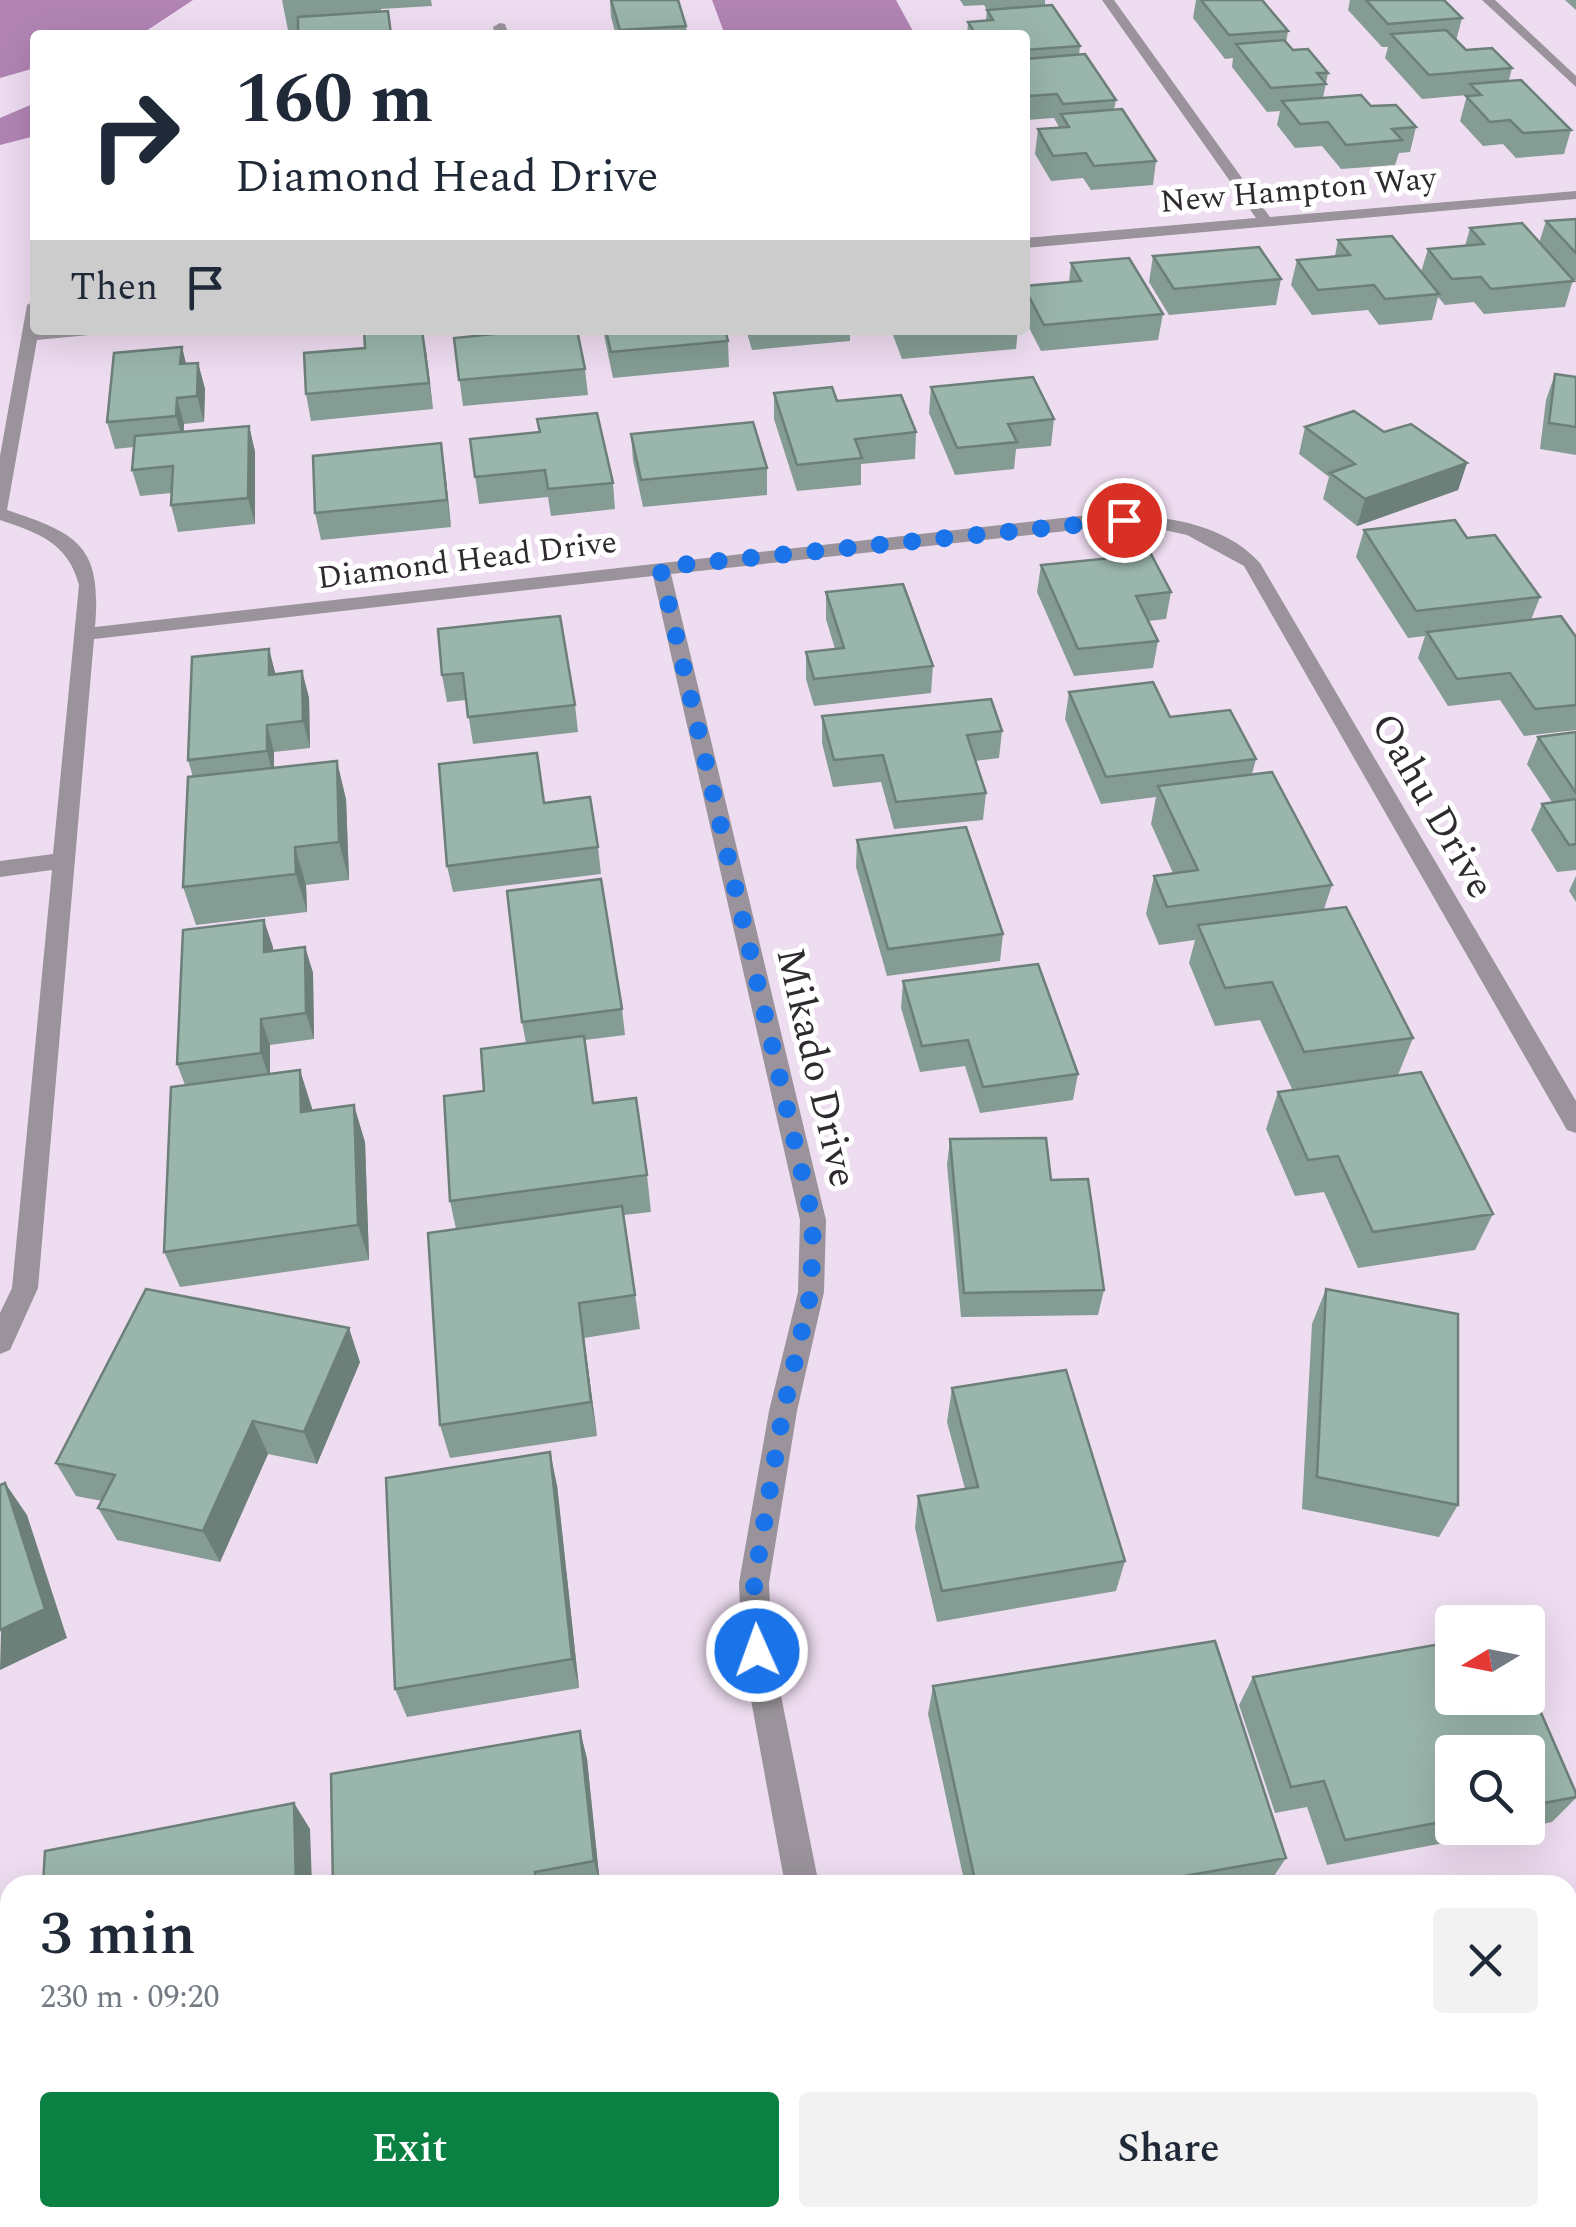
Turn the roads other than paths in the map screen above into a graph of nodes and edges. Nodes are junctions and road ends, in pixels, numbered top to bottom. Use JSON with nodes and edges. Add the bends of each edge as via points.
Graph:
{"nodes":[{"id":1,"x":1108,"y":0,"type":"edge"},
{"id":2,"x":1488,"y":0,"type":"edge"},
{"id":3,"x":1576,"y":82,"type":"edge"},
{"id":4,"x":1576,"y":195,"type":"edge"},
{"id":5,"x":1266,"y":222,"type":"junction"},
{"id":6,"x":1030,"y":244,"type":"edge"},
{"id":7,"x":40,"y":335,"type":"edge"},
{"id":8,"x":30,"y":336,"type":"joint"},
{"id":9,"x":0,"y":506,"type":"edge"},
{"id":10,"x":0,"y":514,"type":"edge"},
{"id":11,"x":1213,"y":536,"type":"joint"},
{"id":12,"x":660,"y":567,"type":"junction"},
{"id":13,"x":84,"y":634,"type":"junction"},
{"id":14,"x":62,"y":861,"type":"junction"},
{"id":15,"x":0,"y":869,"type":"edge"},
{"id":16,"x":1576,"y":1124,"type":"edge"},
{"id":17,"x":0,"y":1342,"type":"edge"},
{"id":18,"x":800,"y":1875,"type":"edge"}],
"edges":[{"from":1,"to":5,"type":"street"},
{"from":2,"to":3,"type":"street"},
{"from":4,"to":5,"type":"street","name":"New Hampton Way"},
{"from":5,"to":6,"type":"street","name":"New Hampton Way"},
{"from":7,"to":8,"type":"street"},
{"from":8,"to":9,"type":"street"},
{"from":10,"to":13,"type":"street","via":[[76,548],[89,585]]},
{"from":11,"to":12,"type":"street","name":"Diamond Head Drive","via":[[1151,520],[1088,521]]},
{"from":11,"to":16,"type":"street","name":"Oahu Drive","via":[[1251,563]]},
{"from":12,"to":13,"type":"street","name":"Diamond Head Drive"},
{"from":12,"to":18,"type":"street","name":"Mikado Drive","via":[[813,1220],[811,1292],[754,1583],[757,1651]]},
{"from":13,"to":14,"type":"street"},
{"from":14,"to":15,"type":"street"},
{"from":14,"to":17,"type":"street","via":[[25,1288]]}]}
